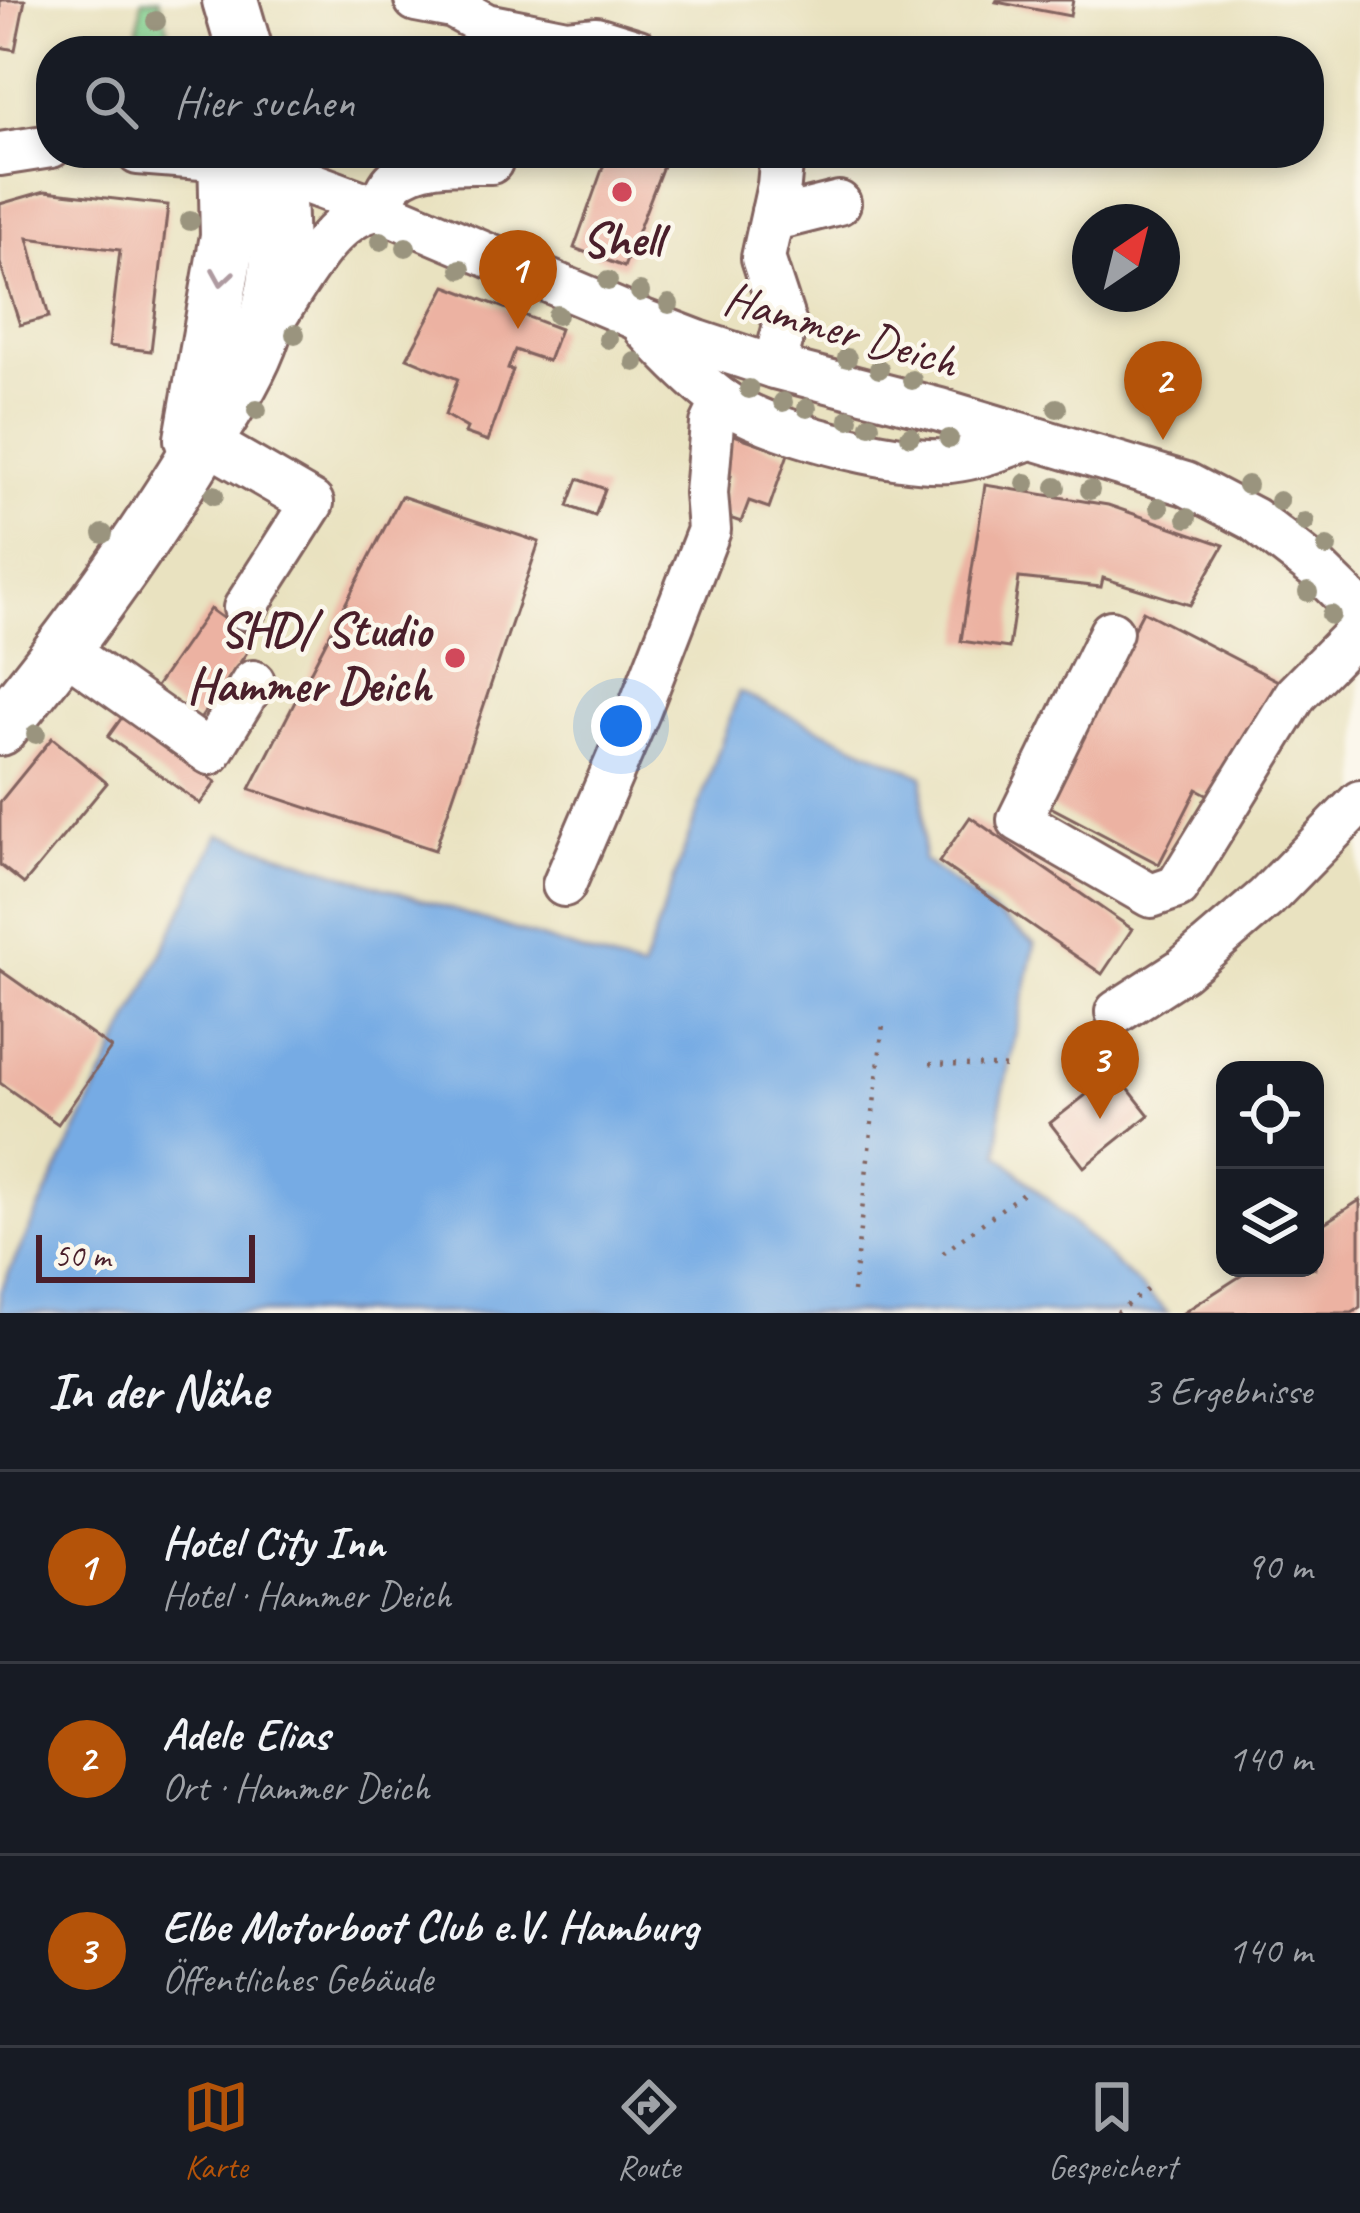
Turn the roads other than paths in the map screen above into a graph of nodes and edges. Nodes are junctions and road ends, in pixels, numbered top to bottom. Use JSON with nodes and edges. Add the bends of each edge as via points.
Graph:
{"nodes":[{"id":1,"x":194,"y":0,"type":"edge"},
{"id":2,"x":230,"y":0,"type":"edge"},
{"id":3,"x":416,"y":0,"type":"edge"},
{"id":4,"x":202,"y":36,"type":"edge"},
{"id":5,"x":241,"y":36,"type":"edge"},
{"id":6,"x":542,"y":36,"type":"edge"},
{"id":7,"x":36,"y":148,"type":"edge"},
{"id":8,"x":0,"y":154,"type":"edge"},
{"id":9,"x":247,"y":168,"type":"edge"},
{"id":10,"x":253,"y":168,"type":"edge"},
{"id":11,"x":272,"y":168,"type":"edge"},
{"id":12,"x":421,"y":168,"type":"edge"},
{"id":13,"x":804,"y":172,"type":"edge"},
{"id":14,"x":379,"y":209,"type":"junction"},
{"id":15,"x":773,"y":212,"type":"junction"},
{"id":16,"x":638,"y":319,"type":"junction"},
{"id":17,"x":261,"y":339,"type":"junction"},
{"id":18,"x":774,"y":367,"type":"junction"},
{"id":19,"x":723,"y":401,"type":"junction"},
{"id":20,"x":1029,"y":438,"type":"junction"},
{"id":21,"x":195,"y":456,"type":"junction"},
{"id":22,"x":245,"y":608,"type":"dead end"},
{"id":23,"x":1360,"y":611,"type":"edge"},
{"id":24,"x":1360,"y":628,"type":"edge"},
{"id":25,"x":1111,"y":632,"type":"dead end"},
{"id":26,"x":63,"y":649,"type":"junction"},
{"id":27,"x":253,"y":682,"type":"dead end"},
{"id":28,"x":0,"y":728,"type":"edge"},
{"id":29,"x":1360,"y":802,"type":"edge"},
{"id":30,"x":564,"y":885,"type":"dead end"},
{"id":31,"x":1117,"y":1012,"type":"dead end"}],
"edges":[{"from":1,"to":4,"type":"main road"},
{"from":2,"to":5,"type":"main road"},
{"from":3,"to":6,"type":"street"},
{"from":7,"to":8,"type":"street"},
{"from":9,"to":21,"type":"main road","one_way":true,"via":[[228,236]]},
{"from":10,"to":17,"type":"main road","via":[[279,236]]},
{"from":11,"to":14,"type":"street","name":"Hammer Deich"},
{"from":12,"to":14,"type":"street","via":[[392,182]]},
{"from":13,"to":15,"type":"street"},
{"from":13,"to":15,"type":"street","via":[[787,216]]},
{"from":14,"to":16,"type":"street","name":"Hammer Deich"},
{"from":14,"to":17,"type":"street","via":[[342,225]]},
{"from":15,"to":18,"type":"street","via":[[763,258],[785,325]]},
{"from":16,"to":18,"type":"street","name":"Hammer Deich"},
{"from":16,"to":19,"type":"street"},
{"from":17,"to":21,"type":"main road"},
{"from":18,"to":20,"type":"street","name":"Hammer Deich"},
{"from":19,"to":20,"type":"street","via":[[878,456],[949,461]]},
{"from":19,"to":30,"type":"street","via":[[712,424],[710,530]]},
{"from":20,"to":23,"type":"street","name":"Hammer Deich","via":[[1219,500],[1283,541]]},
{"from":21,"to":22,"type":"street","via":[[312,503]]},
{"from":21,"to":26,"type":"main road"},
{"from":24,"to":25,"type":"street","via":[[1296,694],[1177,887],[1151,896],[1019,820]]},
{"from":26,"to":27,"type":"street","via":[[210,753]]},
{"from":26,"to":28,"type":"main road"},
{"from":29,"to":31,"type":"street","via":[[1232,927]]}]}
